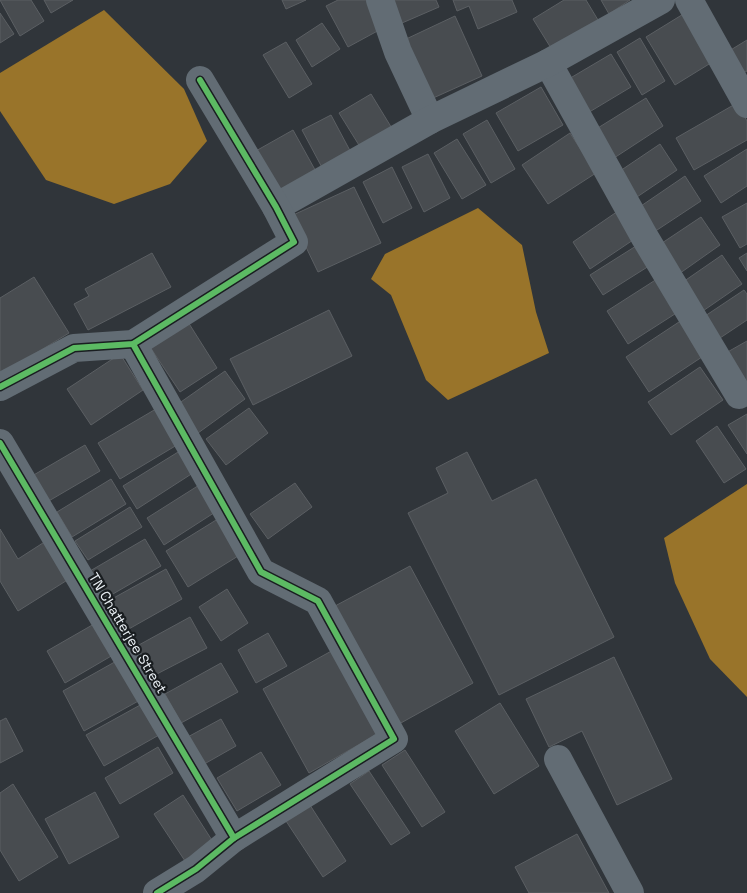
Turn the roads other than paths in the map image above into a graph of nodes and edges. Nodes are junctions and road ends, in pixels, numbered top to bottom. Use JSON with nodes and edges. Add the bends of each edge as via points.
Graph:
{"nodes":[{"id":1,"x":380,"y":0,"type":"edge"},
{"id":2,"x":661,"y":0,"type":"edge"},
{"id":3,"x":689,"y":0,"type":"edge"},
{"id":4,"x":548,"y":63,"type":"junction"},
{"id":5,"x":200,"y":80,"type":"dead end"},
{"id":6,"x":747,"y":104,"type":"edge"},
{"id":7,"x":430,"y":120,"type":"junction"},
{"id":8,"x":276,"y":208,"type":"junction"},
{"id":9,"x":133,"y":344,"type":"junction"},
{"id":10,"x":0,"y":387,"type":"edge"},
{"id":11,"x":739,"y":395,"type":"dead end"},
{"id":12,"x":0,"y":442,"type":"edge"},
{"id":13,"x":558,"y":759,"type":"dead end"},
{"id":14,"x":234,"y":838,"type":"junction"},
{"id":15,"x":157,"y":893,"type":"edge"},
{"id":16,"x":630,"y":893,"type":"edge"}],
"edges":[{"from":1,"to":7,"type":"street","via":[[398,52]]},
{"from":2,"to":4,"type":"street"},
{"from":3,"to":6,"type":"street"},
{"from":4,"to":7,"type":"street"},
{"from":4,"to":11,"type":"street","via":[[644,236]]},
{"from":5,"to":8,"type":"street"},
{"from":7,"to":8,"type":"street"},
{"from":8,"to":9,"type":"street","via":[[294,242]]},
{"from":9,"to":10,"type":"street","via":[[74,348]]},
{"from":9,"to":14,"type":"street","via":[[261,572],[318,601],[394,739]]},
{"from":12,"to":14,"type":"street","name":"TN Chatterjee Street"},
{"from":13,"to":16,"type":"street"},
{"from":14,"to":15,"type":"street"}]}
